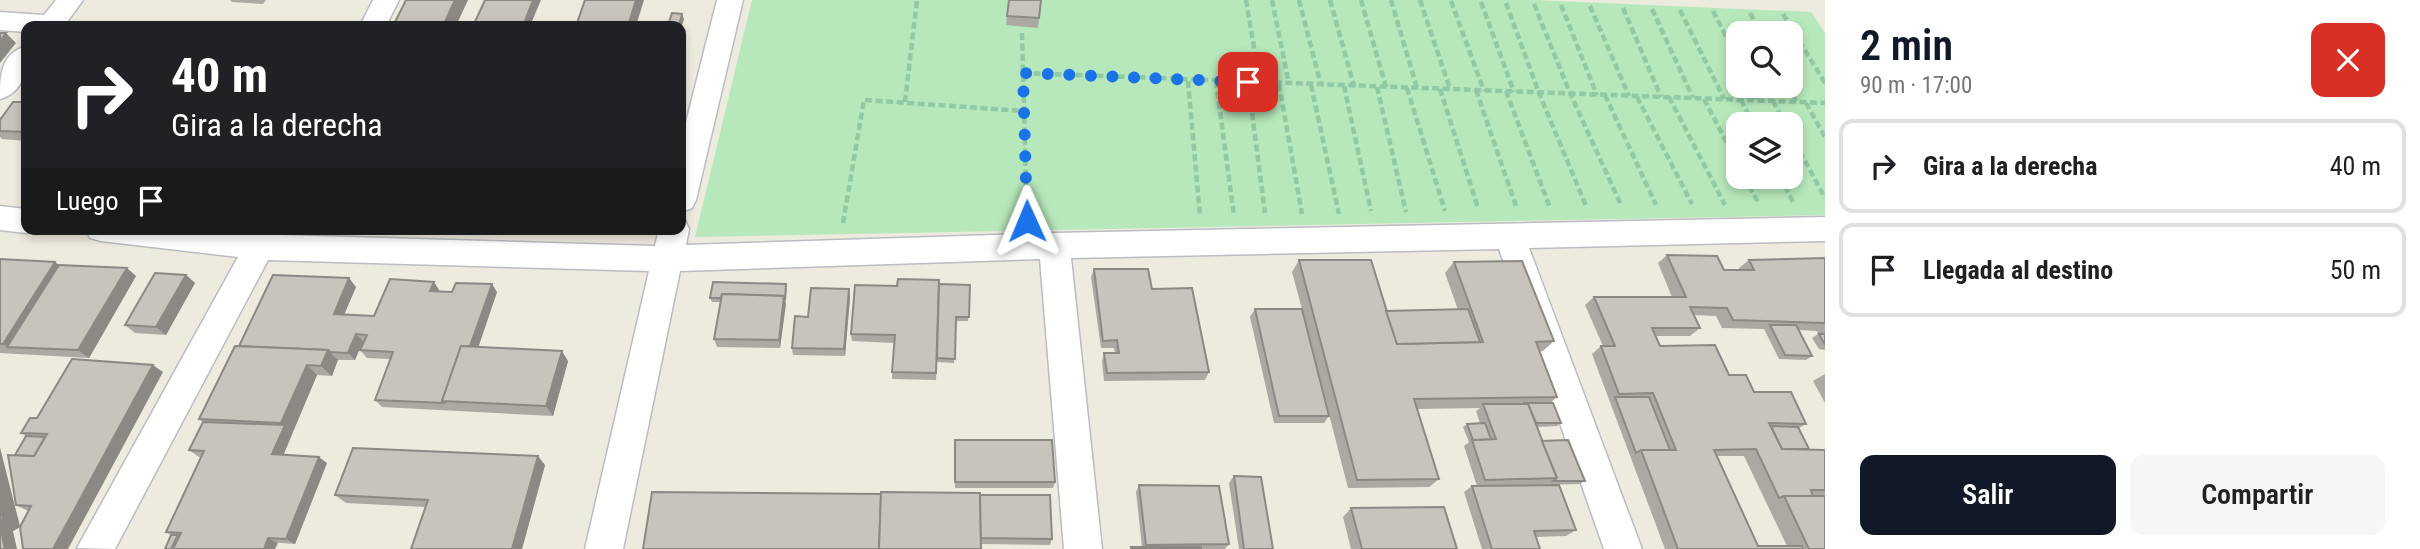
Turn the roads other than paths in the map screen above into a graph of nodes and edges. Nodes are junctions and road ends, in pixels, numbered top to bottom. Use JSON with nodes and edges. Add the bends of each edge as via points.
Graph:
{"nodes":[{"id":1,"x":70,"y":0,"type":"edge"},
{"id":2,"x":386,"y":0,"type":"edge"},
{"id":3,"x":730,"y":0,"type":"edge"},
{"id":4,"x":0,"y":20,"type":"edge"},
{"id":5,"x":54,"y":21,"type":"edge"},
{"id":6,"x":376,"y":21,"type":"edge"},
{"id":7,"x":21,"y":23,"type":"edge"},
{"id":8,"x":21,"y":62,"type":"edge"},
{"id":9,"x":0,"y":89,"type":"edge"},
{"id":10,"x":686,"y":180,"type":"edge"},
{"id":11,"x":0,"y":218,"type":"edge"},
{"id":12,"x":21,"y":220,"type":"edge"},
{"id":13,"x":1514,"y":225,"type":"junction"},
{"id":14,"x":1825,"y":229,"type":"edge"},
{"id":15,"x":210,"y":235,"type":"edge"},
{"id":16,"x":264,"y":238,"type":"edge"},
{"id":17,"x":670,"y":244,"type":"edge"},
{"id":18,"x":1054,"y":246,"type":"junction"},
{"id":19,"x":96,"y":548,"type":"edge"},
{"id":20,"x":604,"y":549,"type":"edge"},
{"id":21,"x":1083,"y":549,"type":"edge"},
{"id":22,"x":1623,"y":549,"type":"edge"}],
"edges":[{"from":1,"to":5,"type":"street"},
{"from":2,"to":6,"type":"street"},
{"from":3,"to":10,"type":"street"},
{"from":4,"to":7,"type":"street"},
{"from":8,"to":9,"type":"street"},
{"from":11,"to":12,"type":"street"},
{"from":13,"to":14,"type":"street"},
{"from":13,"to":18,"type":"street"},
{"from":13,"to":22,"type":"street"},
{"from":15,"to":16,"type":"street"},
{"from":16,"to":17,"type":"street"},
{"from":16,"to":19,"type":"street"},
{"from":17,"to":18,"type":"street"},
{"from":17,"to":20,"type":"street"},
{"from":18,"to":21,"type":"street"}]}
